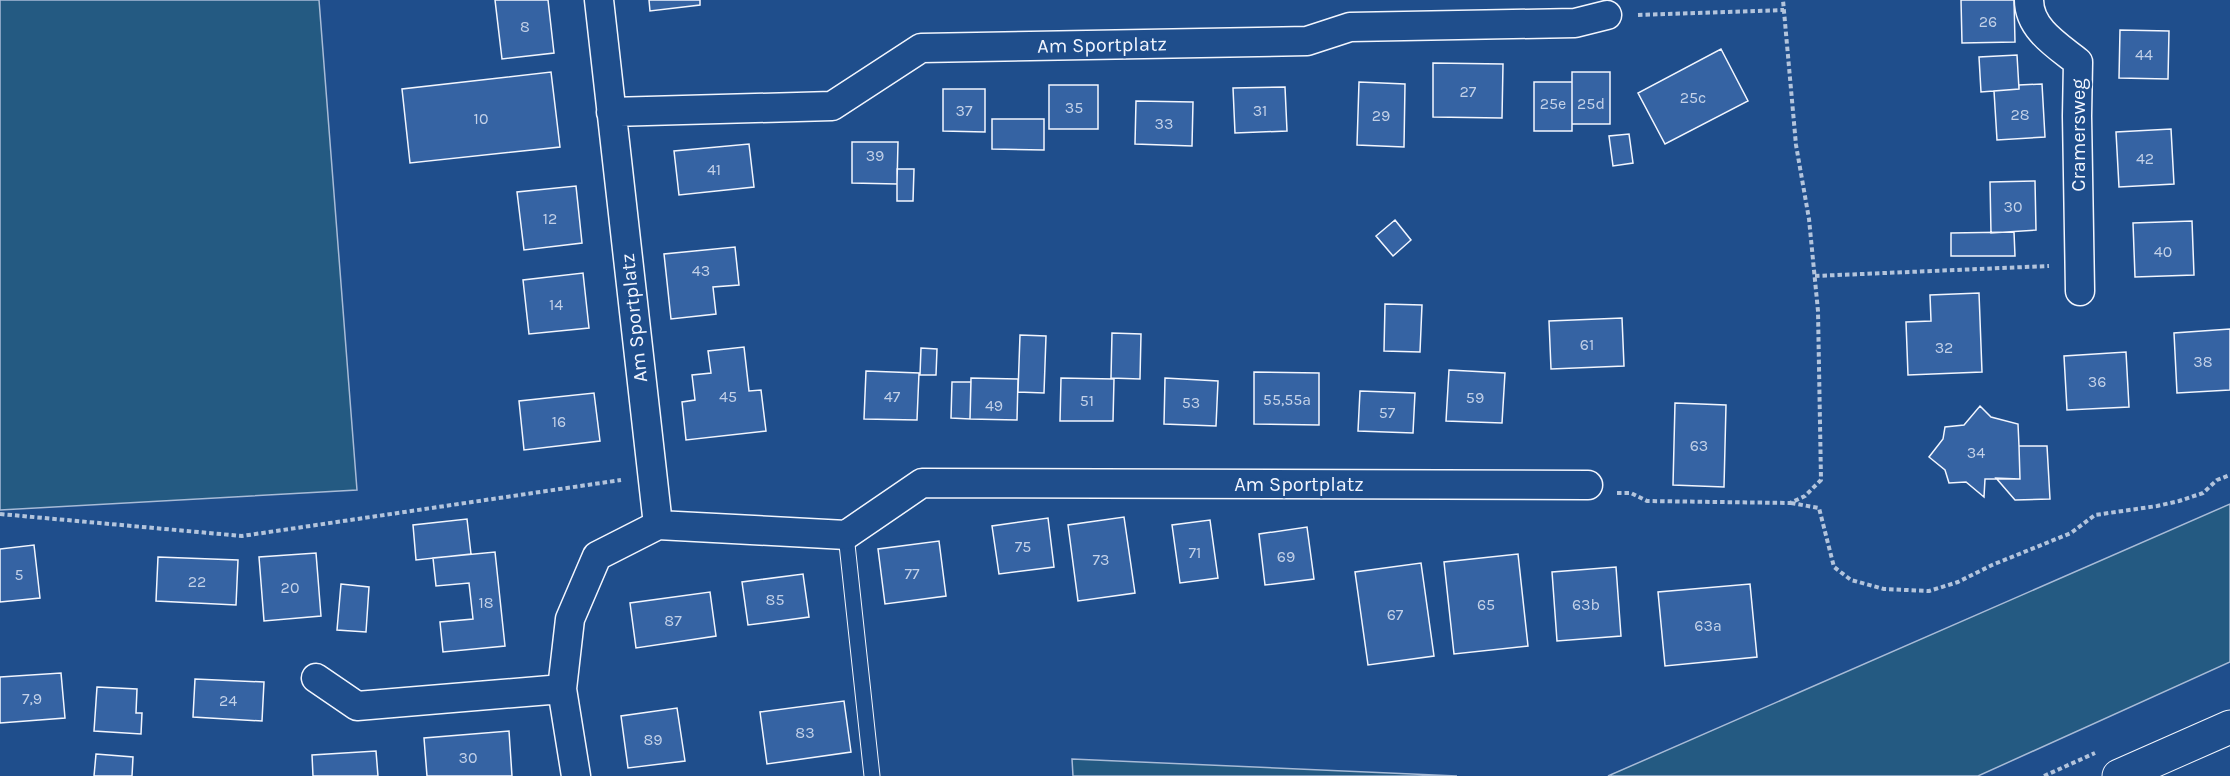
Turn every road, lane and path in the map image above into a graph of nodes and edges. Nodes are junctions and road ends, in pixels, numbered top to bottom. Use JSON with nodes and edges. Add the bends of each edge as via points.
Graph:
{"nodes":[{"id":1,"x":599,"y":0,"type":"edge"},
{"id":2,"x":1783,"y":0,"type":"edge"},
{"id":3,"x":2029,"y":0,"type":"edge"},
{"id":4,"x":1784,"y":10,"type":"junction"},
{"id":5,"x":1607,"y":15,"type":"joint"},
{"id":6,"x":611,"y":112,"type":"junction"},
{"id":7,"x":1815,"y":276,"type":"junction"},
{"id":8,"x":2080,"y":278,"type":"joint"},
{"id":9,"x":652,"y":475,"type":"junction"},
{"id":10,"x":2230,"y":475,"type":"edge"},
{"id":11,"x":1588,"y":485,"type":"joint"},
{"id":12,"x":1790,"y":503,"type":"junction"},
{"id":13,"x":0,"y":514,"type":"edge"},
{"id":14,"x":658,"y":525,"type":"junction"},
{"id":15,"x":846,"y":536,"type":"junction"},
{"id":16,"x":316,"y":678,"type":"dead end"},
{"id":17,"x":562,"y":688,"type":"junction"},
{"id":18,"x":2230,"y":727,"type":"edge"},
{"id":19,"x":576,"y":776,"type":"edge"},
{"id":20,"x":872,"y":776,"type":"edge"},
{"id":21,"x":2119,"y":776,"type":"edge"}],
"edges":[{"from":1,"to":6,"type":"street","name":"Am Sportplatz"},
{"from":2,"to":4,"type":"path"},
{"from":3,"to":8,"type":"street","name":"Cramersweg","via":[[2041,33],[2078,62]]},
{"from":4,"to":5,"type":"path"},
{"from":4,"to":7,"type":"path","via":[[1796,145]]},
{"from":5,"to":6,"type":"street","name":"Am Sportplatz","via":[[1575,23],[1350,27],[1307,41],[921,48],[832,106]]},
{"from":6,"to":9,"type":"street","name":"Am Sportplatz"},
{"from":7,"to":8,"type":"path"},
{"from":7,"to":12,"type":"path","via":[[1821,480],[1805,496]]},
{"from":9,"to":13,"type":"path","via":[[242,536]]},
{"from":9,"to":14,"type":"street","name":"Am Sportplatz"},
{"from":10,"to":12,"type":"path","via":[[2217,480],[2203,493],[2179,501],[2095,515],[2071,533],[1959,582],[1929,591],[1884,589],[1851,580],[1834,567],[1819,508]]},
{"from":11,"to":12,"type":"path","via":[[1603,492],[1631,493],[1647,501]]},
{"from":11,"to":15,"type":"street","name":"Am Sportplatz","via":[[922,483]]},
{"from":14,"to":15,"type":"street"},
{"from":14,"to":17,"type":"street","via":[[597,556],[570,619]]},
{"from":15,"to":20,"type":"lane"},
{"from":16,"to":17,"type":"street","via":[[357,706]]},
{"from":17,"to":19,"type":"street"},
{"from":18,"to":21,"type":"main road"}]}
